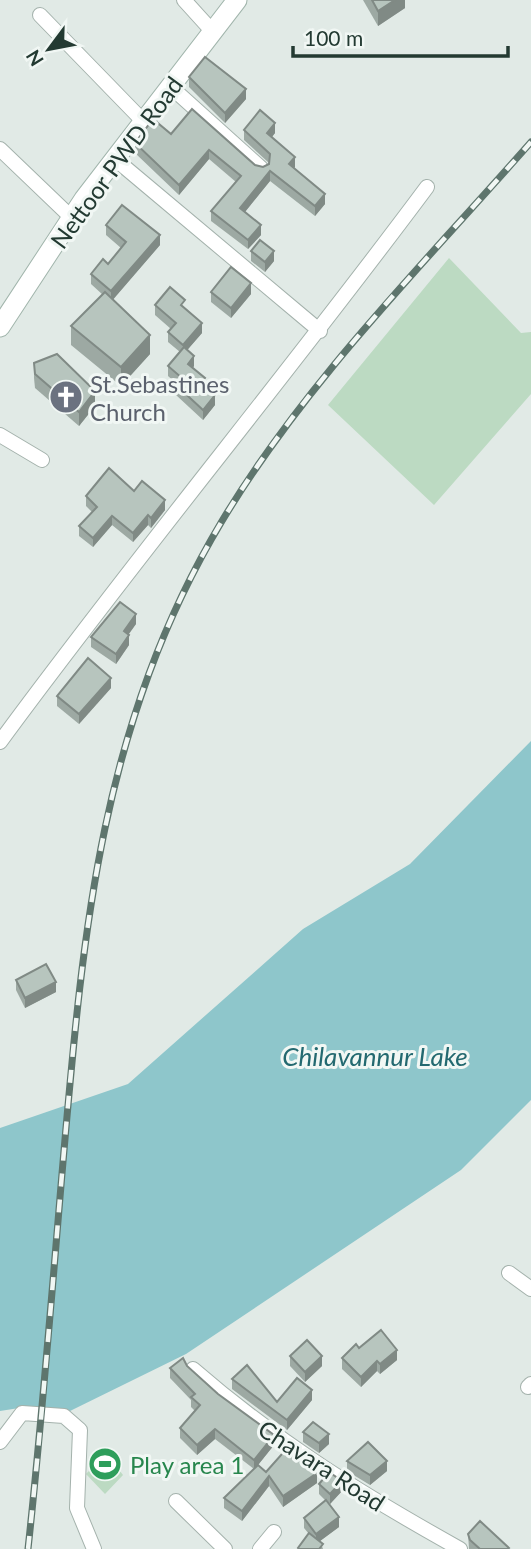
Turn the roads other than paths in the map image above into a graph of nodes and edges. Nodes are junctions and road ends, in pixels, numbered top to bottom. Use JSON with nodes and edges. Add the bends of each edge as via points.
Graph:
{"nodes":[{"id":1,"x":184,"y":0,"type":"edge"},
{"id":2,"x":237,"y":0,"type":"edge"},
{"id":3,"x":40,"y":15,"type":"dead end"},
{"id":4,"x":213,"y":32,"type":"junction"},
{"id":5,"x":171,"y":87,"type":"junction"},
{"id":6,"x":144,"y":122,"type":"junction"},
{"id":7,"x":0,"y":149,"type":"edge"},
{"id":8,"x":115,"y":159,"type":"junction"},
{"id":9,"x":261,"y":168,"type":"edge"},
{"id":10,"x":427,"y":187,"type":"dead end"},
{"id":11,"x":72,"y":218,"type":"junction"},
{"id":12,"x":0,"y":327,"type":"edge"},
{"id":13,"x":320,"y":331,"type":"junction"},
{"id":14,"x":0,"y":435,"type":"edge"},
{"id":15,"x":42,"y":460,"type":"dead end"},
{"id":16,"x":0,"y":742,"type":"edge"},
{"id":17,"x":509,"y":1273,"type":"dead end"},
{"id":18,"x":531,"y":1289,"type":"edge"},
{"id":19,"x":193,"y":1369,"type":"edge"},
{"id":20,"x":0,"y":1442,"type":"edge"},
{"id":21,"x":176,"y":1501,"type":"dead end"},
{"id":22,"x":274,"y":1532,"type":"dead end"},
{"id":23,"x":94,"y":1549,"type":"edge"},
{"id":24,"x":225,"y":1549,"type":"edge"},
{"id":25,"x":260,"y":1549,"type":"edge"},
{"id":26,"x":460,"y":1549,"type":"edge"}],
"edges":[{"from":1,"to":4,"type":"street"},
{"from":2,"to":4,"type":"street","name":"Nettoor PWD Road"},
{"from":3,"to":6,"type":"street"},
{"from":4,"to":5,"type":"street","name":"Nettoor PWD Road"},
{"from":5,"to":6,"type":"street","name":"Nettoor PWD Road"},
{"from":5,"to":9,"type":"street"},
{"from":6,"to":8,"type":"street","name":"Nettoor PWD Road"},
{"from":7,"to":11,"type":"street"},
{"from":8,"to":11,"type":"street","name":"Nettoor PWD Road"},
{"from":8,"to":13,"type":"street"},
{"from":10,"to":13,"type":"street"},
{"from":11,"to":12,"type":"street","name":"Nettoor PWD Road"},
{"from":13,"to":16,"type":"street","via":[[106,598]]},
{"from":14,"to":15,"type":"street"},
{"from":17,"to":18,"type":"street"},
{"from":19,"to":26,"type":"street","name":"Chavara Road","via":[[245,1414],[356,1491]]},
{"from":20,"to":23,"type":"street","via":[[22,1413],[64,1416],[80,1430],[77,1508]]},
{"from":21,"to":24,"type":"street"},
{"from":22,"to":25,"type":"street"}]}
